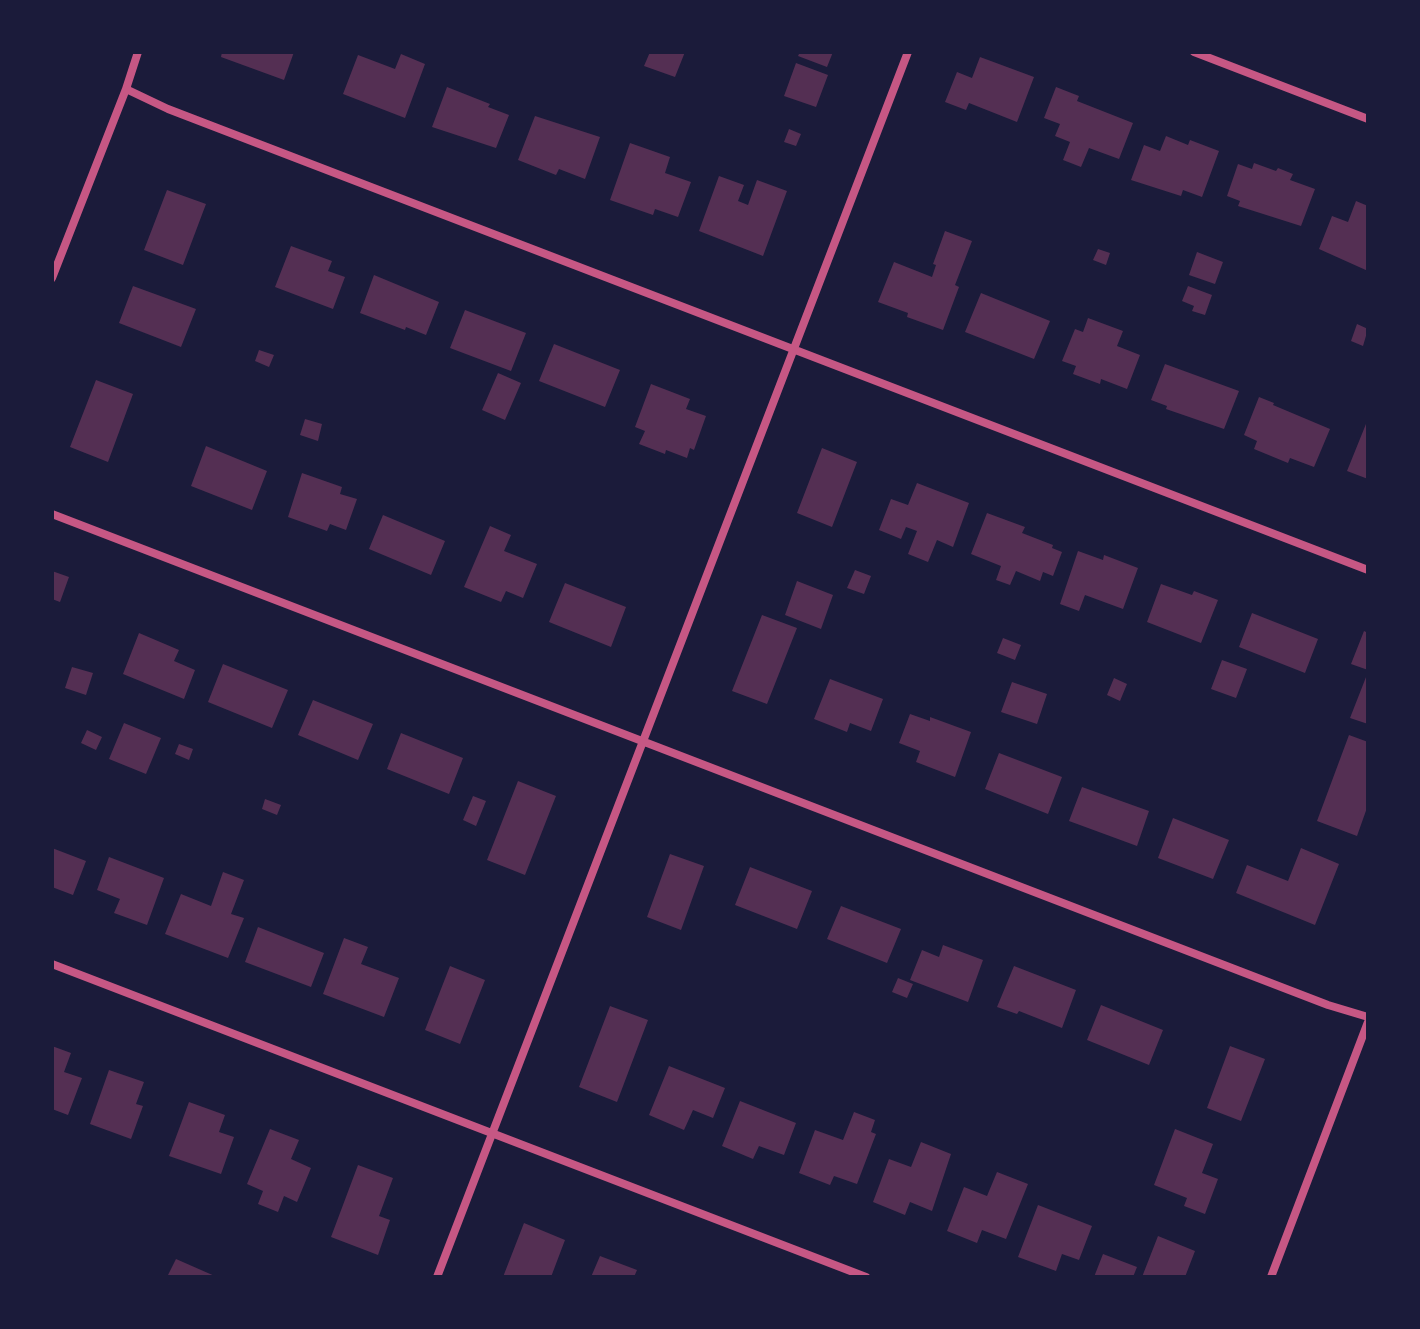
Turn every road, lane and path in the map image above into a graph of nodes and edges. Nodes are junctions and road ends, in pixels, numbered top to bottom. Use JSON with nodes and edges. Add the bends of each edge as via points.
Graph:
{"nodes":[{"id":1,"x":138,"y":52,"type":"edge"},
{"id":2,"x":908,"y":52,"type":"edge"},
{"id":3,"x":1194,"y":52,"type":"edge"},
{"id":4,"x":126,"y":89,"type":"junction"},
{"id":5,"x":1368,"y":119,"type":"edge"},
{"id":6,"x":52,"y":278,"type":"edge"},
{"id":7,"x":795,"y":350,"type":"junction"},
{"id":8,"x":52,"y":514,"type":"edge"},
{"id":9,"x":1368,"y":570,"type":"edge"},
{"id":10,"x":644,"y":741,"type":"junction"},
{"id":11,"x":52,"y":964,"type":"edge"},
{"id":12,"x":1368,"y":1020,"type":"edge"},
{"id":13,"x":493,"y":1135,"type":"junction"},
{"id":14,"x":437,"y":1277,"type":"edge"},
{"id":15,"x":866,"y":1277,"type":"edge"},
{"id":16,"x":1271,"y":1277,"type":"edge"}],
"edges":[{"from":1,"to":4,"type":"street"},
{"from":2,"to":7,"type":"street"},
{"from":3,"to":5,"type":"street"},
{"from":4,"to":6,"type":"street"},
{"from":4,"to":7,"type":"street"},
{"from":7,"to":9,"type":"street"},
{"from":7,"to":10,"type":"street"},
{"from":8,"to":10,"type":"street"},
{"from":10,"to":12,"type":"street"},
{"from":10,"to":13,"type":"street"},
{"from":11,"to":13,"type":"street"},
{"from":12,"to":16,"type":"street"},
{"from":13,"to":14,"type":"street"},
{"from":13,"to":15,"type":"street"}]}
